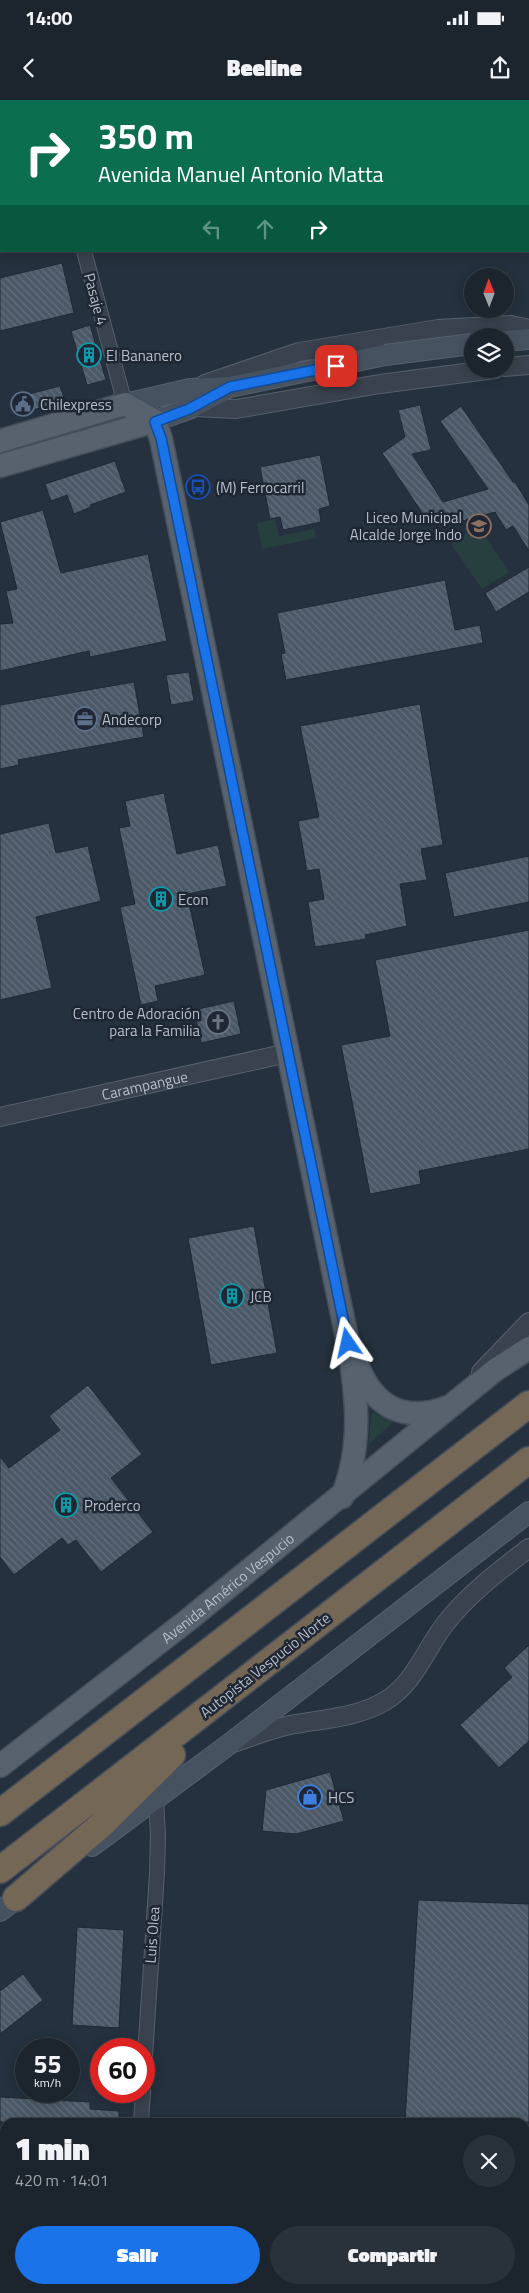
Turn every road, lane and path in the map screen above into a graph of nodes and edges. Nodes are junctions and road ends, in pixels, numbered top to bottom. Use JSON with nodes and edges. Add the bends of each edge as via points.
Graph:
{"nodes":[{"id":1,"x":84,"y":252,"type":"edge"},
{"id":2,"x":529,"y":329,"type":"edge"},
{"id":3,"x":529,"y":339,"type":"edge"},
{"id":4,"x":514,"y":340,"type":"edge"},
{"id":5,"x":464,"y":345,"type":"edge"},
{"id":6,"x":529,"y":365,"type":"edge"},
{"id":7,"x":514,"y":366,"type":"edge"},
{"id":8,"x":464,"y":373,"type":"edge"},
{"id":9,"x":192,"y":398,"type":"junction"},
{"id":10,"x":125,"y":404,"type":"junction"},
{"id":11,"x":155,"y":422,"type":"junction"},
{"id":12,"x":0,"y":441,"type":"edge"},
{"id":13,"x":0,"y":466,"type":"edge"},
{"id":14,"x":288,"y":1053,"type":"junction"},
{"id":15,"x":0,"y":1117,"type":"edge"},
{"id":16,"x":529,"y":1322,"type":"edge"},
{"id":17,"x":348,"y":1343,"type":"junction"},
{"id":18,"x":529,"y":1348,"type":"edge"},
{"id":19,"x":529,"y":1404,"type":"edge"},
{"id":20,"x":451,"y":1406,"type":"junction"},
{"id":21,"x":529,"y":1460,"type":"edge"},
{"id":22,"x":342,"y":1496,"type":"junction"},
{"id":23,"x":529,"y":1512,"type":"edge"},
{"id":24,"x":529,"y":1548,"type":"edge"},
{"id":25,"x":261,"y":1668,"type":"junction"},
{"id":26,"x":228,"y":1745,"type":"junction"},
{"id":27,"x":0,"y":1766,"type":"edge"},
{"id":28,"x":156,"y":1799,"type":"junction"},
{"id":29,"x":0,"y":1813,"type":"edge"},
{"id":30,"x":0,"y":1870,"type":"edge"},
{"id":31,"x":8,"y":1904,"type":"edge"},
{"id":32,"x":146,"y":2038,"type":"edge"},
{"id":33,"x":142,"y":2103,"type":"edge"},
{"id":34,"x":141,"y":2118,"type":"edge"}],
"edges":[{"from":1,"to":10,"type":"street","name":"Pasaje 4"},
{"from":2,"to":9,"type":"street","via":[[511,325],[438,330],[299,352]]},
{"from":3,"to":4,"type":"main road"},
{"from":5,"to":9,"type":"main road","bridge":true,"via":[[385,356],[230,387]]},
{"from":6,"to":7,"type":"street"},
{"from":8,"to":9,"type":"street","via":[[236,408]]},
{"from":9,"to":10,"type":"main road"},
{"from":9,"to":11,"type":"main road"},
{"from":10,"to":11,"type":"main road"},
{"from":10,"to":12,"type":"main road"},
{"from":11,"to":13,"type":"main road"},
{"from":11,"to":14,"type":"main road","via":[[161,438]]},
{"from":14,"to":15,"type":"street","name":"Carampangue"},
{"from":14,"to":17,"type":"main road"},
{"from":16,"to":20,"type":"street","name":"Avenida Américo Vespucio"},
{"from":17,"to":20,"type":"main road","via":[[370,1390],[386,1406],[412,1413]]},
{"from":17,"to":22,"type":"main road","via":[[357,1401],[357,1428],[354,1462]]},
{"from":18,"to":20,"type":"main road","name":"Avenida Américo Vespucio","via":[[495,1370]]},
{"from":19,"to":29,"type":"highway"},
{"from":20,"to":22,"type":"main road","name":"Avenida Américo Vespucio"},
{"from":21,"to":25,"type":"highway","name":"Autopista Vespucio Norte"},
{"from":22,"to":27,"type":"main road","name":"Avenida Américo Vespucio"},
{"from":23,"to":26,"type":"main road"},
{"from":24,"to":26,"type":"street","via":[[463,1604],[444,1626],[408,1681],[383,1702],[359,1711],[275,1729]]},
{"from":25,"to":30,"type":"highway","name":"Autopista Vespucio Norte"},
{"from":25,"to":31,"type":"highway","via":[[100,1825]]},
{"from":26,"to":28,"type":"main road"},
{"from":28,"to":31,"type":"main road"},
{"from":28,"to":32,"type":"street","name":"Luis Olea","via":[[158,1854]]},
{"from":33,"to":34,"type":"street"}]}
